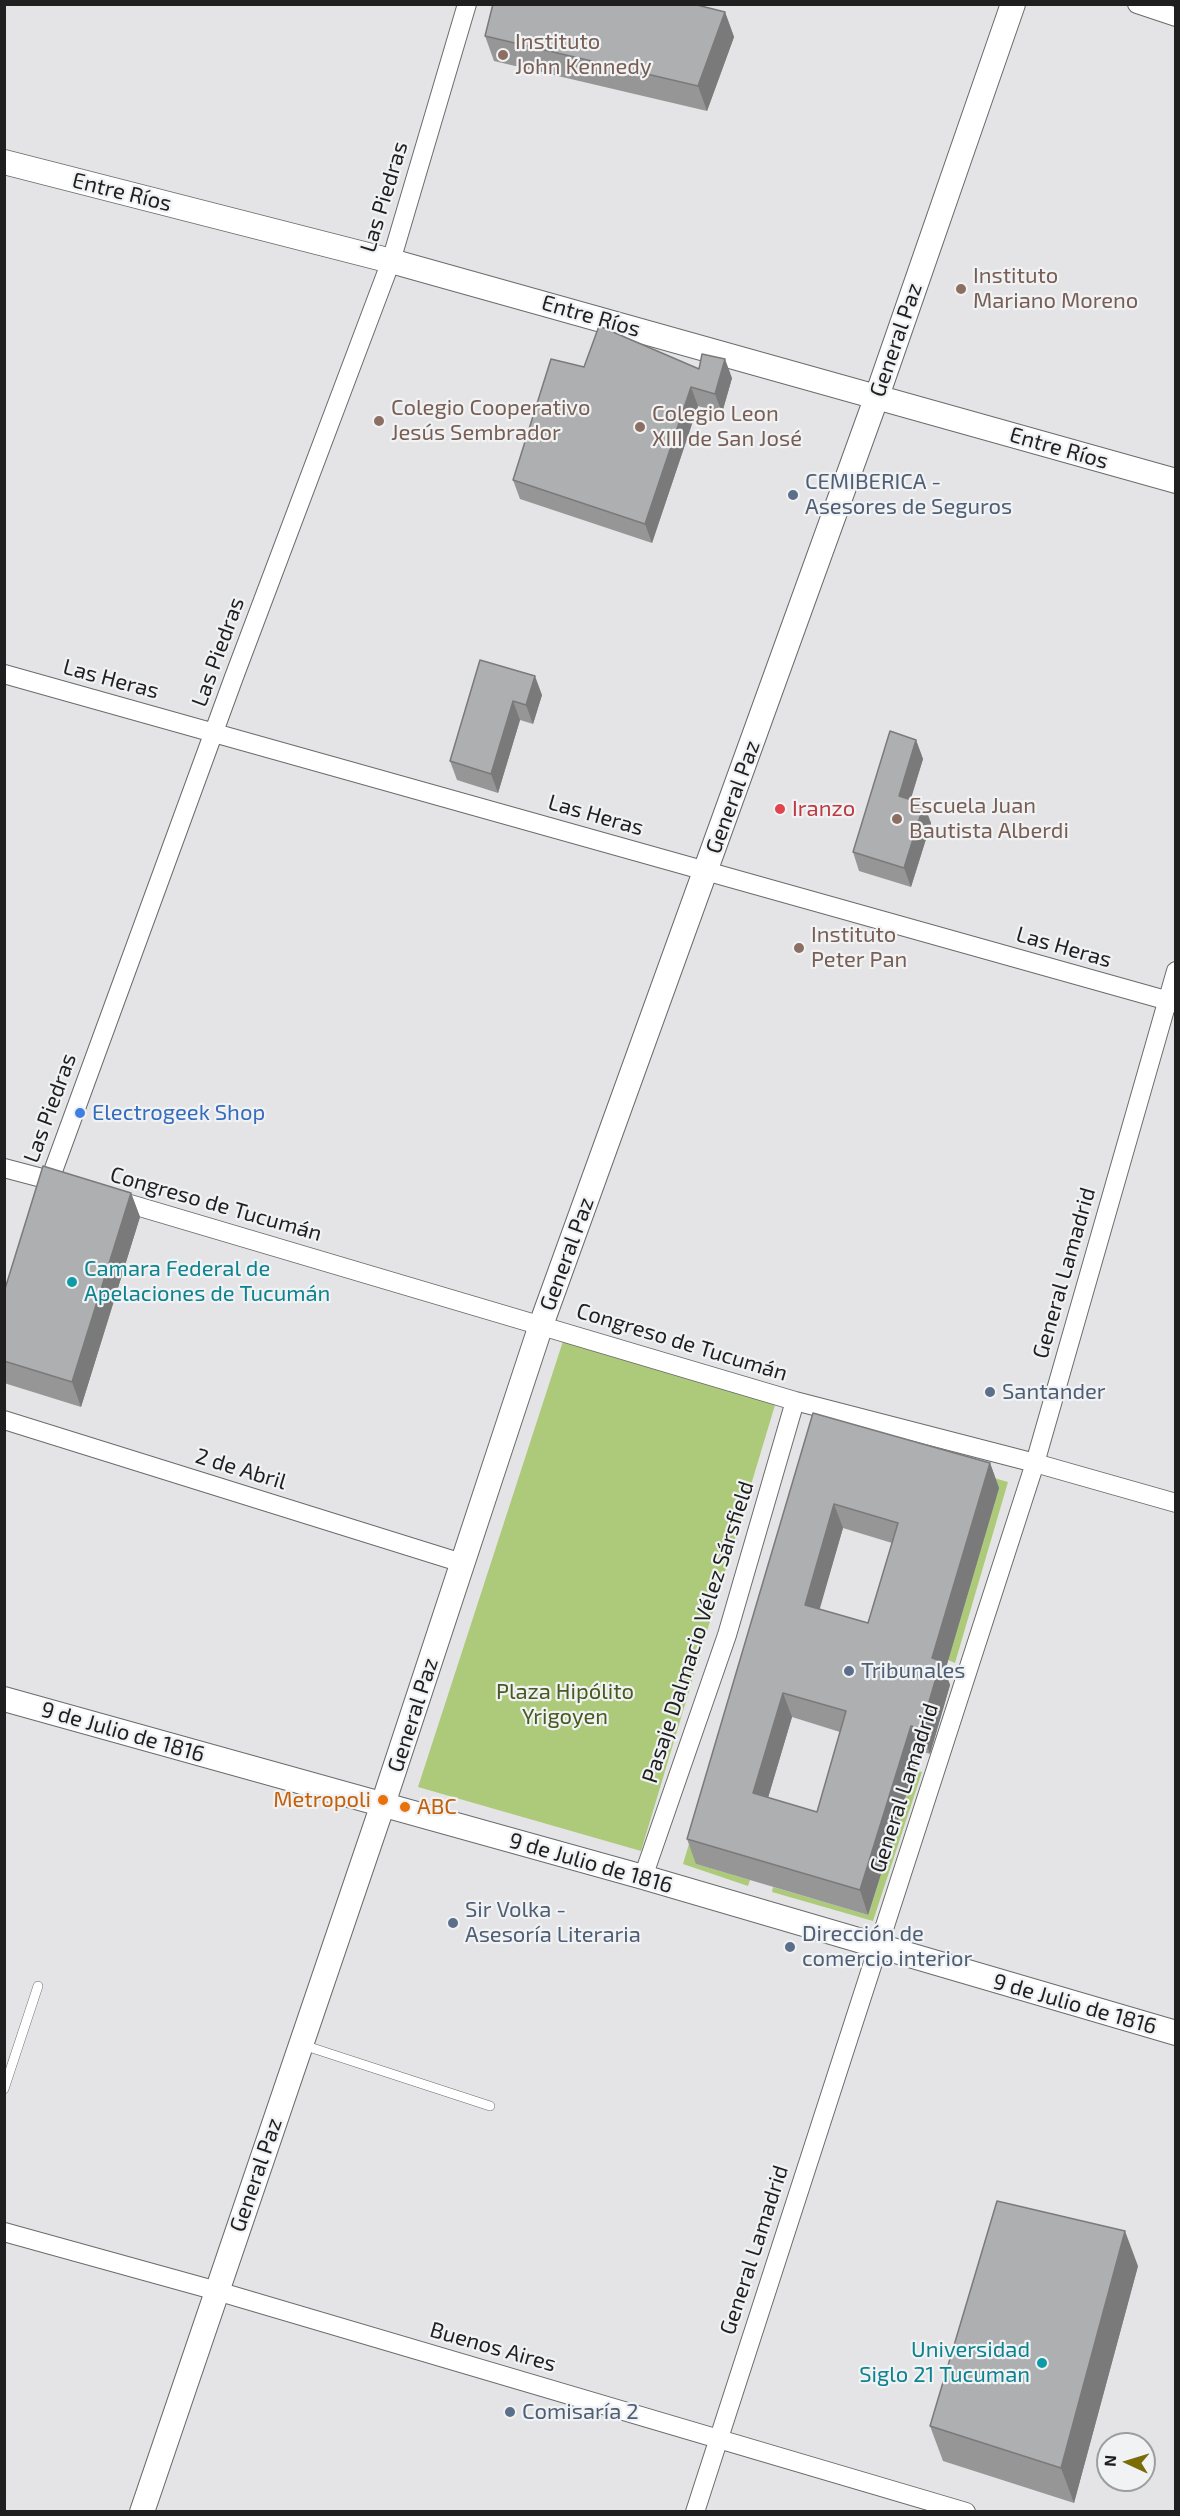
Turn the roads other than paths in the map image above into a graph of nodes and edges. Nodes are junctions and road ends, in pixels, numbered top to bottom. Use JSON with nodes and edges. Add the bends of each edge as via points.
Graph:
{"nodes":[{"id":1,"x":467,"y":4,"type":"edge"},
{"id":2,"x":1013,"y":4,"type":"edge"},
{"id":3,"x":1137,"y":4,"type":"edge"},
{"id":4,"x":1176,"y":17,"type":"edge"},
{"id":5,"x":4,"y":162,"type":"edge"},
{"id":6,"x":391,"y":261,"type":"junction"},
{"id":7,"x":877,"y":396,"type":"junction"},
{"id":8,"x":1176,"y":481,"type":"edge"},
{"id":9,"x":4,"y":674,"type":"edge"},
{"id":10,"x":214,"y":732,"type":"junction"},
{"id":11,"x":706,"y":872,"type":"junction"},
{"id":12,"x":1176,"y":971,"type":"edge"},
{"id":13,"x":1171,"y":1001,"type":"edge"},
{"id":14,"x":4,"y":1168,"type":"edge"},
{"id":15,"x":50,"y":1180,"type":"junction"},
{"id":16,"x":73,"y":1186,"type":"edge"},
{"id":17,"x":96,"y":1193,"type":"edge"},
{"id":18,"x":38,"y":1213,"type":"edge"},
{"id":19,"x":541,"y":1325,"type":"junction"},
{"id":20,"x":795,"y":1401,"type":"junction"},
{"id":21,"x":4,"y":1420,"type":"edge"},
{"id":22,"x":1035,"y":1463,"type":"junction"},
{"id":23,"x":1176,"y":1503,"type":"edge"},
{"id":24,"x":462,"y":1563,"type":"junction"},
{"id":25,"x":4,"y":1699,"type":"edge"},
{"id":26,"x":383,"y":1804,"type":"junction"},
{"id":27,"x":643,"y":1877,"type":"junction"},
{"id":28,"x":877,"y":1947,"type":"junction"},
{"id":29,"x":38,"y":1986,"type":"dead end"},
{"id":30,"x":1176,"y":2033,"type":"edge"},
{"id":31,"x":301,"y":2044,"type":"junction"},
{"id":32,"x":4,"y":2089,"type":"edge"},
{"id":33,"x":490,"y":2106,"type":"dead end"},
{"id":34,"x":4,"y":2232,"type":"edge"},
{"id":35,"x":217,"y":2290,"type":"junction"},
{"id":36,"x":718,"y":2438,"type":"junction"},
{"id":37,"x":142,"y":2511,"type":"edge"},
{"id":38,"x":695,"y":2511,"type":"edge"},
{"id":39,"x":966,"y":2511,"type":"edge"}],
"edges":[{"from":1,"to":6,"type":"street","name":"Las Piedras"},
{"from":2,"to":7,"type":"street","name":"General Paz"},
{"from":3,"to":4,"type":"street"},
{"from":5,"to":6,"type":"street","name":"Entre Ríos"},
{"from":6,"to":7,"type":"street","name":"Entre Ríos"},
{"from":6,"to":10,"type":"street","name":"Las Piedras"},
{"from":7,"to":8,"type":"street","name":"Entre Ríos"},
{"from":7,"to":11,"type":"street","name":"General Paz"},
{"from":9,"to":10,"type":"street","name":"Las Heras"},
{"from":10,"to":11,"type":"street","name":"Las Heras"},
{"from":10,"to":15,"type":"street","name":"Las Piedras"},
{"from":11,"to":13,"type":"street","name":"Las Heras"},
{"from":11,"to":19,"type":"street","name":"General Paz"},
{"from":12,"to":13,"type":"street","name":"General Lamadrid"},
{"from":13,"to":22,"type":"street","name":"General Lamadrid"},
{"from":14,"to":15,"type":"street"},
{"from":15,"to":16,"type":"street"},
{"from":15,"to":18,"type":"street","name":"Las Piedras"},
{"from":17,"to":19,"type":"street","name":"Congreso de Tucumán"},
{"from":19,"to":20,"type":"street","name":"Congreso de Tucumán"},
{"from":19,"to":24,"type":"street","name":"General Paz"},
{"from":20,"to":22,"type":"street","name":"Congreso de Tucumán"},
{"from":20,"to":27,"type":"street","name":"Pasaje Dalmacio Vélez Sársfield","via":[[727,1635]]},
{"from":21,"to":24,"type":"street","name":"2 de Abril"},
{"from":22,"to":23,"type":"street","name":"Congreso de Tucumán"},
{"from":22,"to":28,"type":"street","name":"General Lamadrid"},
{"from":24,"to":26,"type":"street","name":"General Paz"},
{"from":25,"to":26,"type":"street","name":"9 de Julio de 1816"},
{"from":26,"to":27,"type":"street","name":"9 de Julio de 1816"},
{"from":26,"to":31,"type":"street","name":"General Paz"},
{"from":27,"to":28,"type":"street","name":"9 de Julio de 1816"},
{"from":28,"to":30,"type":"street","name":"9 de Julio de 1816"},
{"from":28,"to":36,"type":"street","name":"General Lamadrid"},
{"from":29,"to":32,"type":"lane"},
{"from":31,"to":33,"type":"lane"},
{"from":31,"to":35,"type":"street","name":"General Paz"},
{"from":34,"to":35,"type":"street","name":"Buenos Aires"},
{"from":35,"to":36,"type":"street","name":"Buenos Aires"},
{"from":35,"to":37,"type":"street","name":"General Paz"},
{"from":36,"to":38,"type":"street","name":"General Lamadrid"},
{"from":36,"to":39,"type":"street","name":"Buenos Aires"}]}
